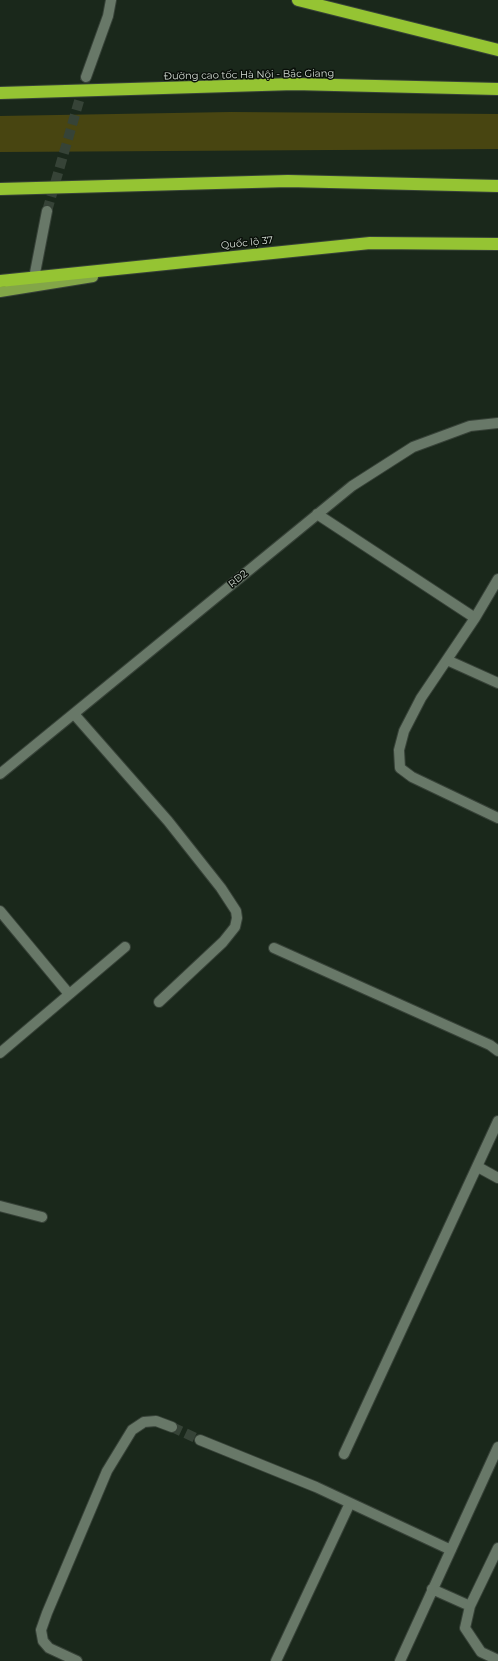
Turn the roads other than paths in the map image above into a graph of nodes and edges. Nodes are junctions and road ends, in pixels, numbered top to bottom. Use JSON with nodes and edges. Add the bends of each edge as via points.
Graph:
{"nodes":[{"id":1,"x":110,"y":0,"type":"edge"},
{"id":2,"x":298,"y":0,"type":"edge"},
{"id":3,"x":498,"y":50,"type":"edge"},
{"id":4,"x":86,"y":78,"type":"tunnel mouth"},
{"id":5,"x":498,"y":89,"type":"edge"},
{"id":6,"x":0,"y":93,"type":"edge"},
{"id":7,"x":498,"y":186,"type":"edge"},
{"id":8,"x":0,"y":189,"type":"edge"},
{"id":9,"x":47,"y":211,"type":"tunnel mouth"},
{"id":10,"x":498,"y":244,"type":"edge"},
{"id":11,"x":182,"y":262,"type":"junction"},
{"id":12,"x":34,"y":278,"type":"junction"},
{"id":13,"x":0,"y":281,"type":"edge"},
{"id":14,"x":0,"y":292,"type":"edge"},
{"id":15,"x":498,"y":423,"type":"edge"},
{"id":16,"x":317,"y":514,"type":"junction"},
{"id":17,"x":498,"y":579,"type":"edge"},
{"id":18,"x":495,"y":590,"type":"edge"},
{"id":19,"x":476,"y":618,"type":"junction"},
{"id":20,"x":447,"y":660,"type":"junction"},
{"id":21,"x":498,"y":683,"type":"edge"},
{"id":22,"x":74,"y":714,"type":"junction"},
{"id":23,"x":0,"y":774,"type":"edge"},
{"id":24,"x":498,"y":818,"type":"edge"},
{"id":25,"x":0,"y":911,"type":"edge"},
{"id":26,"x":125,"y":947,"type":"dead end"},
{"id":27,"x":274,"y":948,"type":"dead end"},
{"id":28,"x":69,"y":994,"type":"junction"},
{"id":29,"x":159,"y":1002,"type":"dead end"},
{"id":30,"x":1,"y":1051,"type":"edge"},
{"id":31,"x":498,"y":1051,"type":"edge"},
{"id":32,"x":498,"y":1121,"type":"edge"},
{"id":33,"x":478,"y":1167,"type":"junction"},
{"id":34,"x":498,"y":1178,"type":"edge"},
{"id":35,"x":0,"y":1206,"type":"edge"},
{"id":36,"x":42,"y":1217,"type":"dead end"},
{"id":37,"x":172,"y":1427,"type":"tunnel mouth"},
{"id":38,"x":200,"y":1440,"type":"tunnel mouth"},
{"id":39,"x":498,"y":1447,"type":"edge"},
{"id":40,"x":344,"y":1454,"type":"dead end"},
{"id":41,"x":350,"y":1503,"type":"junction"},
{"id":42,"x":498,"y":1548,"type":"edge"},
{"id":43,"x":451,"y":1550,"type":"junction"},
{"id":44,"x":432,"y":1589,"type":"junction"},
{"id":45,"x":470,"y":1606,"type":"junction"},
{"id":46,"x":498,"y":1660,"type":"edge"},
{"id":47,"x":77,"y":1661,"type":"edge"},
{"id":48,"x":276,"y":1661,"type":"edge"},
{"id":49,"x":400,"y":1661,"type":"edge"}],
"edges":[{"from":1,"to":4,"type":"street","via":[[108,16]]},
{"from":2,"to":3,"type":"highway"},
{"from":5,"to":6,"type":"highway","name":"Đường cao tốc Hà Nội - Bắc Giang","via":[[294,84]]},
{"from":7,"to":8,"type":"highway","via":[[288,181]]},
{"from":9,"to":12,"type":"street"},
{"from":10,"to":11,"type":"highway","name":"Quốc lộ 37","via":[[370,243]]},
{"from":11,"to":12,"type":"highway","name":"Quốc lộ 37"},
{"from":11,"to":14,"type":"main road"},
{"from":12,"to":13,"type":"highway","name":"Quốc lộ 37"},
{"from":15,"to":16,"type":"street","name":"RD2","via":[[470,426],[413,447],[352,486]]},
{"from":16,"to":19,"type":"street"},
{"from":16,"to":22,"type":"street","name":"RD2"},
{"from":17,"to":18,"type":"street"},
{"from":18,"to":19,"type":"street"},
{"from":19,"to":20,"type":"street"},
{"from":20,"to":21,"type":"street"},
{"from":20,"to":24,"type":"street","via":[[421,698],[404,731],[399,750],[400,768],[412,777]]},
{"from":22,"to":23,"type":"street","name":"RD2"},
{"from":22,"to":29,"type":"street","via":[[168,821],[236,911],[235,927],[223,942]]},
{"from":25,"to":28,"type":"street"},
{"from":26,"to":28,"type":"street"},
{"from":27,"to":31,"type":"street","via":[[490,1045]]},
{"from":28,"to":30,"type":"street"},
{"from":32,"to":33,"type":"street"},
{"from":33,"to":34,"type":"street"},
{"from":33,"to":40,"type":"street"},
{"from":35,"to":36,"type":"street"},
{"from":37,"to":47,"type":"street","via":[[156,1421],[144,1422],[132,1430],[107,1471],[47,1613],[41,1630],[43,1641],[49,1648]]},
{"from":38,"to":41,"type":"street"},
{"from":39,"to":43,"type":"street"},
{"from":41,"to":43,"type":"street"},
{"from":41,"to":48,"type":"street"},
{"from":42,"to":45,"type":"street"},
{"from":43,"to":44,"type":"street"},
{"from":44,"to":45,"type":"street"},
{"from":44,"to":49,"type":"street"},
{"from":45,"to":46,"type":"street","via":[[465,1628],[481,1652]]}]}
